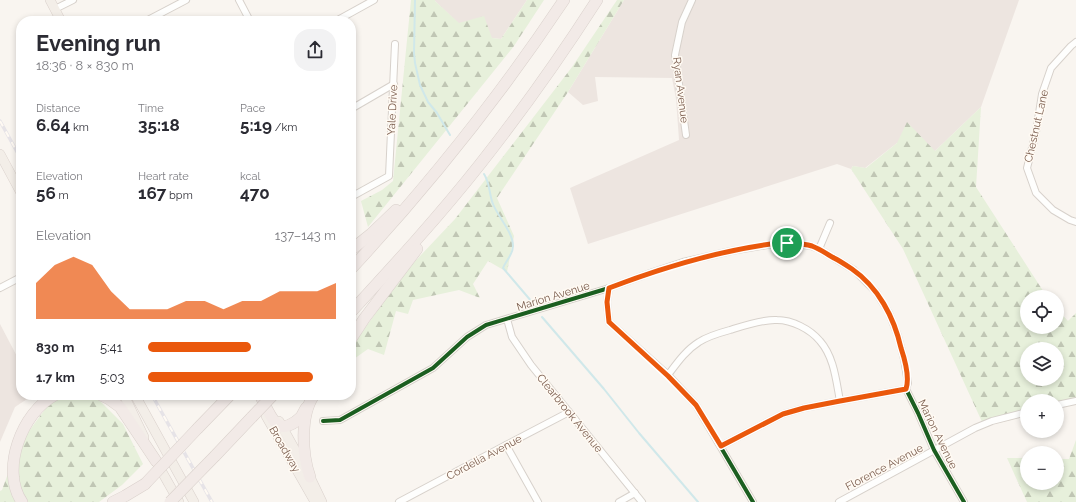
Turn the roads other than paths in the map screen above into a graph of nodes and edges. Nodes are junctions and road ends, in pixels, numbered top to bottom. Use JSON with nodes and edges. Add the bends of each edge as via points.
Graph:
{"nodes":[{"id":1,"x":50,"y":0,"type":"edge"},
{"id":2,"x":73,"y":0,"type":"edge"},
{"id":3,"x":186,"y":0,"type":"edge"},
{"id":4,"x":239,"y":0,"type":"edge"},
{"id":5,"x":374,"y":0,"type":"edge"},
{"id":6,"x":564,"y":0,"type":"edge"},
{"id":7,"x":597,"y":0,"type":"edge"},
{"id":8,"x":692,"y":0,"type":"edge"},
{"id":9,"x":55,"y":9,"type":"junction"},
{"id":10,"x":58,"y":16,"type":"edge"},
{"id":11,"x":156,"y":16,"type":"edge"},
{"id":12,"x":247,"y":16,"type":"edge"},
{"id":13,"x":345,"y":16,"type":"edge"},
{"id":14,"x":1076,"y":42,"type":"edge"},
{"id":15,"x":395,"y":44,"type":"dead end"},
{"id":16,"x":394,"y":84,"type":"junction"},
{"id":17,"x":356,"y":106,"type":"edge"},
{"id":18,"x":686,"y":135,"type":"dead end"},
{"id":19,"x":0,"y":154,"type":"edge"},
{"id":20,"x":445,"y":162,"type":"junction"},
{"id":21,"x":480,"y":164,"type":"junction"},
{"id":22,"x":16,"y":184,"type":"edge"},
{"id":23,"x":356,"y":194,"type":"edge"},
{"id":24,"x":1076,"y":222,"type":"edge"},
{"id":25,"x":830,"y":223,"type":"dead end"},
{"id":26,"x":356,"y":246,"type":"edge"},
{"id":27,"x":818,"y":249,"type":"junction"},
{"id":28,"x":356,"y":264,"type":"edge"},
{"id":29,"x":16,"y":280,"type":"edge"},
{"id":30,"x":0,"y":288,"type":"edge"},
{"id":31,"x":609,"y":288,"type":"junction"},
{"id":32,"x":356,"y":307,"type":"edge"},
{"id":33,"x":507,"y":319,"type":"junction"},
{"id":34,"x":356,"y":331,"type":"edge"},
{"id":35,"x":668,"y":376,"type":"junction"},
{"id":36,"x":906,"y":389,"type":"junction"},
{"id":37,"x":47,"y":400,"type":"edge"},
{"id":38,"x":110,"y":400,"type":"edge"},
{"id":39,"x":126,"y":400,"type":"edge"},
{"id":40,"x":138,"y":400,"type":"edge"},
{"id":41,"x":225,"y":400,"type":"edge"},
{"id":42,"x":258,"y":400,"type":"edge"},
{"id":43,"x":263,"y":400,"type":"edge"},
{"id":44,"x":268,"y":400,"type":"edge"},
{"id":45,"x":268,"y":400,"type":"edge"},
{"id":46,"x":311,"y":400,"type":"edge"},
{"id":47,"x":312,"y":400,"type":"edge"},
{"id":48,"x":840,"y":401,"type":"junction"},
{"id":49,"x":1076,"y":401,"type":"edge"},
{"id":50,"x":1064,"y":404,"type":"edge"},
{"id":51,"x":569,"y":412,"type":"junction"},
{"id":52,"x":1020,"y":414,"type":"edge"},
{"id":53,"x":323,"y":421,"type":"dead end"},
{"id":54,"x":282,"y":427,"type":"junction"},
{"id":55,"x":506,"y":445,"type":"junction"},
{"id":56,"x":721,"y":446,"type":"junction"},
{"id":57,"x":934,"y":450,"type":"junction"},
{"id":58,"x":156,"y":461,"type":"junction"},
{"id":59,"x":310,"y":477,"type":"junction"},
{"id":60,"x":145,"y":484,"type":"junction"},
{"id":61,"x":635,"y":493,"type":"junction"},
{"id":62,"x":22,"y":502,"type":"edge"},
{"id":63,"x":113,"y":502,"type":"edge"},
{"id":64,"x":128,"y":502,"type":"edge"},
{"id":65,"x":170,"y":502,"type":"edge"},
{"id":66,"x":178,"y":502,"type":"edge"},
{"id":67,"x":194,"y":502,"type":"edge"},
{"id":68,"x":315,"y":502,"type":"edge"},
{"id":69,"x":322,"y":502,"type":"edge"},
{"id":70,"x":399,"y":502,"type":"edge"},
{"id":71,"x":538,"y":502,"type":"edge"},
{"id":72,"x":619,"y":502,"type":"edge"},
{"id":73,"x":642,"y":502,"type":"edge"},
{"id":74,"x":753,"y":502,"type":"edge"},
{"id":75,"x":839,"y":502,"type":"edge"},
{"id":76,"x":964,"y":502,"type":"edge"}],
"edges":[{"from":1,"to":9,"type":"main road"},
{"from":2,"to":9,"type":"street"},
{"from":3,"to":11,"type":"street"},
{"from":4,"to":12,"type":"street"},
{"from":5,"to":13,"type":"street"},
{"from":6,"to":20,"type":"highway","via":[[529,52]]},
{"from":7,"to":21,"type":"highway","via":[[548,73]]},
{"from":8,"to":18,"type":"street","name":"Ryan Avenue","via":[[682,22],[675,55]]},
{"from":9,"to":10,"type":"main road"},
{"from":14,"to":24,"type":"street","name":"Chestnut Lane","via":[[1051,68],[1042,94],[1027,168],[1036,194],[1053,210]]},
{"from":15,"to":16,"type":"street","name":"Yale Drive"},
{"from":16,"to":17,"type":"street"},
{"from":16,"to":23,"type":"street","name":"Yale Drive","via":[[389,176]]},
{"from":19,"to":22,"type":"main road"},
{"from":20,"to":26,"type":"highway"},
{"from":20,"to":28,"type":"highway"},
{"from":21,"to":32,"type":"highway","via":[[422,234]]},
{"from":21,"to":34,"type":"highway"},
{"from":25,"to":27,"type":"street"},
{"from":27,"to":31,"type":"street","name":"Marion Avenue","via":[[803,244],[779,243],[741,249],[684,262]]},
{"from":27,"to":36,"type":"street","name":"Marion Avenue","via":[[854,270],[881,299],[900,343],[908,383]]},
{"from":29,"to":30,"type":"street"},
{"from":31,"to":33,"type":"street","name":"Marion Avenue"},
{"from":31,"to":35,"type":"street","via":[[609,322]]},
{"from":33,"to":51,"type":"street","name":"Clearbrook Avenue","via":[[512,337]]},
{"from":33,"to":53,"type":"street","name":"Marion Avenue","via":[[486,326],[467,337],[433,368],[340,420]]},
{"from":35,"to":48,"type":"street","via":[[687,352],[706,338],[744,325],[784,320],[810,332],[824,346],[831,361]]},
{"from":35,"to":56,"type":"street","via":[[696,405]]},
{"from":36,"to":48,"type":"street"},
{"from":36,"to":57,"type":"street","name":"Marion Avenue"},
{"from":37,"to":62,"type":"highway","via":[[37,408],[24,426],[12,464],[15,492]]},
{"from":38,"to":58,"type":"highway","via":[[120,407]]},
{"from":39,"to":58,"type":"main road"},
{"from":40,"to":67,"type":"main road"},
{"from":41,"to":60,"type":"highway","bridge":true},
{"from":42,"to":68,"type":"main road","name":"Broadway"},
{"from":43,"to":54,"type":"highway","via":[[276,424]]},
{"from":44,"to":54,"type":"main road","name":"Broadway"},
{"from":45,"to":65,"type":"highway","bridge":true},
{"from":46,"to":54,"type":"highway","via":[[300,417]]},
{"from":47,"to":59,"type":"highway","via":[[307,412],[304,436]]},
{"from":48,"to":56,"type":"street","via":[[783,414]]},
{"from":49,"to":50,"type":"street"},
{"from":51,"to":55,"type":"street","name":"Cordelia Avenue"},
{"from":51,"to":61,"type":"street","name":"Clearbrook Avenue"},
{"from":52,"to":57,"type":"street","name":"Florence Avenue","via":[[975,428]]},
{"from":54,"to":59,"type":"main road","name":"Broadway"},
{"from":55,"to":70,"type":"street","name":"Cordelia Avenue"},
{"from":55,"to":71,"type":"street"},
{"from":56,"to":74,"type":"street"},
{"from":57,"to":75,"type":"street","name":"Florence Avenue"},
{"from":57,"to":76,"type":"street","name":"Marion Avenue"},
{"from":58,"to":66,"type":"main road"},
{"from":59,"to":69,"type":"main road","name":"Broadway"},
{"from":60,"to":63,"type":"highway"},
{"from":60,"to":64,"type":"highway"},
{"from":61,"to":72,"type":"street"},
{"from":61,"to":73,"type":"street","name":"Clearbrook Avenue"}]}
